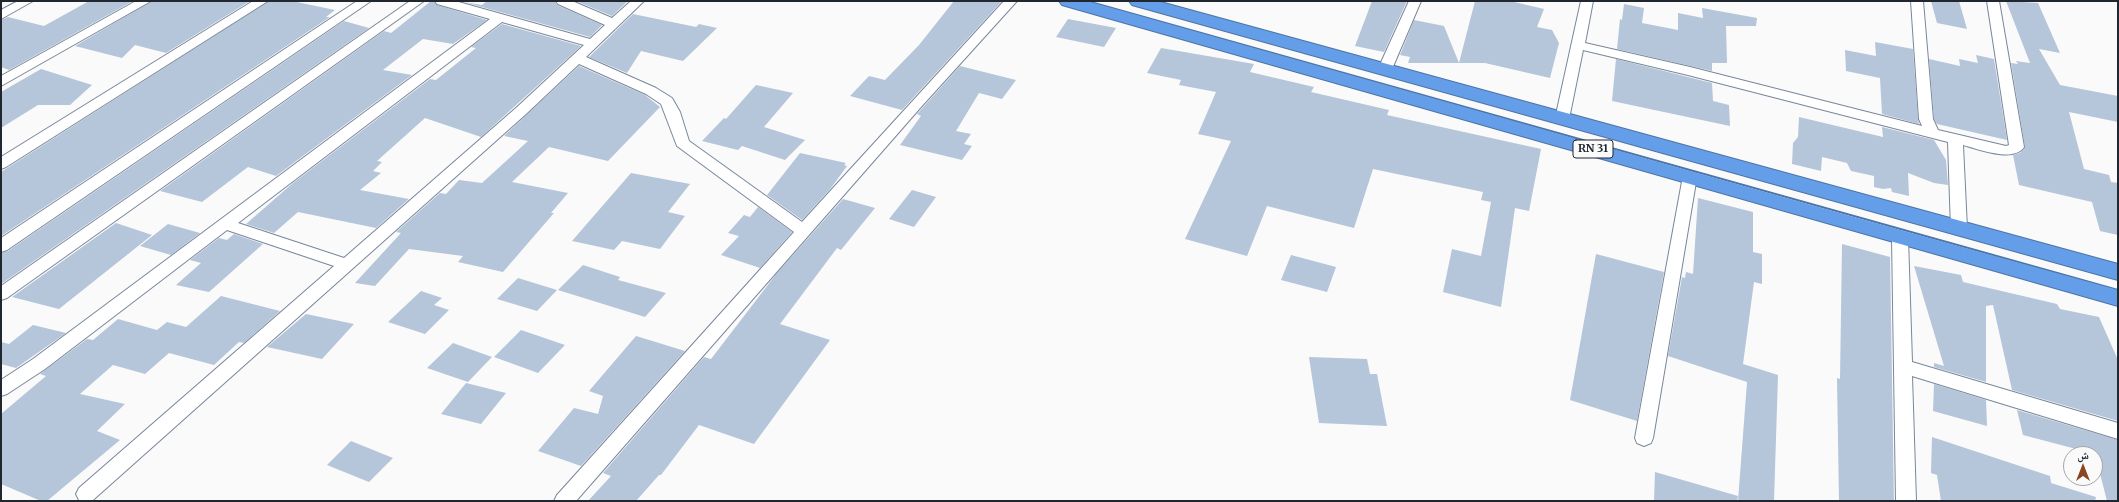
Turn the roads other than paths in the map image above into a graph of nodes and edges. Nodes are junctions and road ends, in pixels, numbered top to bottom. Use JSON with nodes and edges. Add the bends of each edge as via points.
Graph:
{"nodes":[{"id":1,"x":27,"y":1,"type":"edge"},
{"id":2,"x":145,"y":1,"type":"edge"},
{"id":3,"x":262,"y":1,"type":"edge"},
{"id":4,"x":365,"y":1,"type":"edge"},
{"id":5,"x":418,"y":1,"type":"edge"},
{"id":6,"x":441,"y":1,"type":"edge"},
{"id":7,"x":562,"y":1,"type":"edge"},
{"id":8,"x":638,"y":1,"type":"edge"},
{"id":9,"x":1011,"y":1,"type":"edge"},
{"id":10,"x":1068,"y":1,"type":"edge"},
{"id":11,"x":1138,"y":1,"type":"edge"},
{"id":12,"x":1415,"y":1,"type":"edge"},
{"id":13,"x":1587,"y":1,"type":"edge"},
{"id":14,"x":1917,"y":1,"type":"edge"},
{"id":15,"x":1993,"y":1,"type":"edge"},
{"id":16,"x":1,"y":15,"type":"edge"},
{"id":17,"x":499,"y":18,"type":"junction"},
{"id":18,"x":612,"y":23,"type":"junction"},
{"id":19,"x":591,"y":43,"type":"junction"},
{"id":20,"x":1578,"y":45,"type":"junction"},
{"id":21,"x":576,"y":58,"type":"junction"},
{"id":22,"x":1385,"y":69,"type":"junction"},
{"id":23,"x":1,"y":82,"type":"edge"},
{"id":24,"x":1562,"y":119,"type":"junction"},
{"id":25,"x":1932,"y":133,"type":"junction"},
{"id":26,"x":1955,"y":139,"type":"junction"},
{"id":27,"x":1,"y":164,"type":"edge"},
{"id":28,"x":1690,"y":176,"type":"junction"},
{"id":29,"x":225,"y":224,"type":"junction"},
{"id":30,"x":1959,"y":229,"type":"junction"},
{"id":31,"x":803,"y":231,"type":"junction"},
{"id":32,"x":1900,"y":238,"type":"junction"},
{"id":33,"x":1,"y":246,"type":"edge"},
{"id":34,"x":346,"y":264,"type":"junction"},
{"id":35,"x":2118,"y":272,"type":"edge"},
{"id":36,"x":1,"y":294,"type":"edge"},
{"id":37,"x":2118,"y":298,"type":"edge"},
{"id":38,"x":1904,"y":367,"type":"junction"},
{"id":39,"x":1,"y":389,"type":"edge"},
{"id":40,"x":2118,"y":431,"type":"edge"},
{"id":41,"x":1644,"y":438,"type":"dead end"},
{"id":42,"x":86,"y":494,"type":"dead end"},
{"id":43,"x":564,"y":501,"type":"edge"},
{"id":44,"x":1906,"y":501,"type":"edge"}],
"edges":[{"from":1,"to":16,"type":"street"},
{"from":2,"to":23,"type":"street"},
{"from":3,"to":27,"type":"street"},
{"from":4,"to":33,"type":"street"},
{"from":5,"to":36,"type":"street"},
{"from":6,"to":17,"type":"street"},
{"from":7,"to":18,"type":"street"},
{"from":8,"to":18,"type":"street"},
{"from":9,"to":31,"type":"street"},
{"from":10,"to":28,"type":"highway","number":"RN 31"},
{"from":11,"to":22,"type":"highway","number":"RN 31"},
{"from":12,"to":22,"type":"street"},
{"from":13,"to":20,"type":"street"},
{"from":14,"to":25,"type":"street","via":[[1926,119]]},
{"from":15,"to":26,"type":"street","via":[[2017,146],[2007,151]]},
{"from":17,"to":19,"type":"street"},
{"from":17,"to":29,"type":"street"},
{"from":18,"to":19,"type":"street"},
{"from":19,"to":21,"type":"street"},
{"from":20,"to":24,"type":"street"},
{"from":20,"to":25,"type":"street"},
{"from":21,"to":31,"type":"street","via":[[651,91],[667,102],[673,112],[682,143]]},
{"from":21,"to":34,"type":"street","via":[[521,111]]},
{"from":22,"to":24,"type":"highway","number":"RN 31"},
{"from":24,"to":30,"type":"highway","number":"RN 31"},
{"from":25,"to":26,"type":"street"},
{"from":26,"to":30,"type":"street"},
{"from":28,"to":32,"type":"highway","number":"RN 31"},
{"from":28,"to":41,"type":"street"},
{"from":29,"to":34,"type":"street"},
{"from":29,"to":39,"type":"street","via":[[39,364]]},
{"from":30,"to":35,"type":"highway","number":"RN 31"},
{"from":31,"to":43,"type":"street"},
{"from":32,"to":37,"type":"highway","number":"RN 31"},
{"from":32,"to":38,"type":"street"},
{"from":34,"to":42,"type":"street"},
{"from":38,"to":40,"type":"street"},
{"from":38,"to":44,"type":"street"}]}
